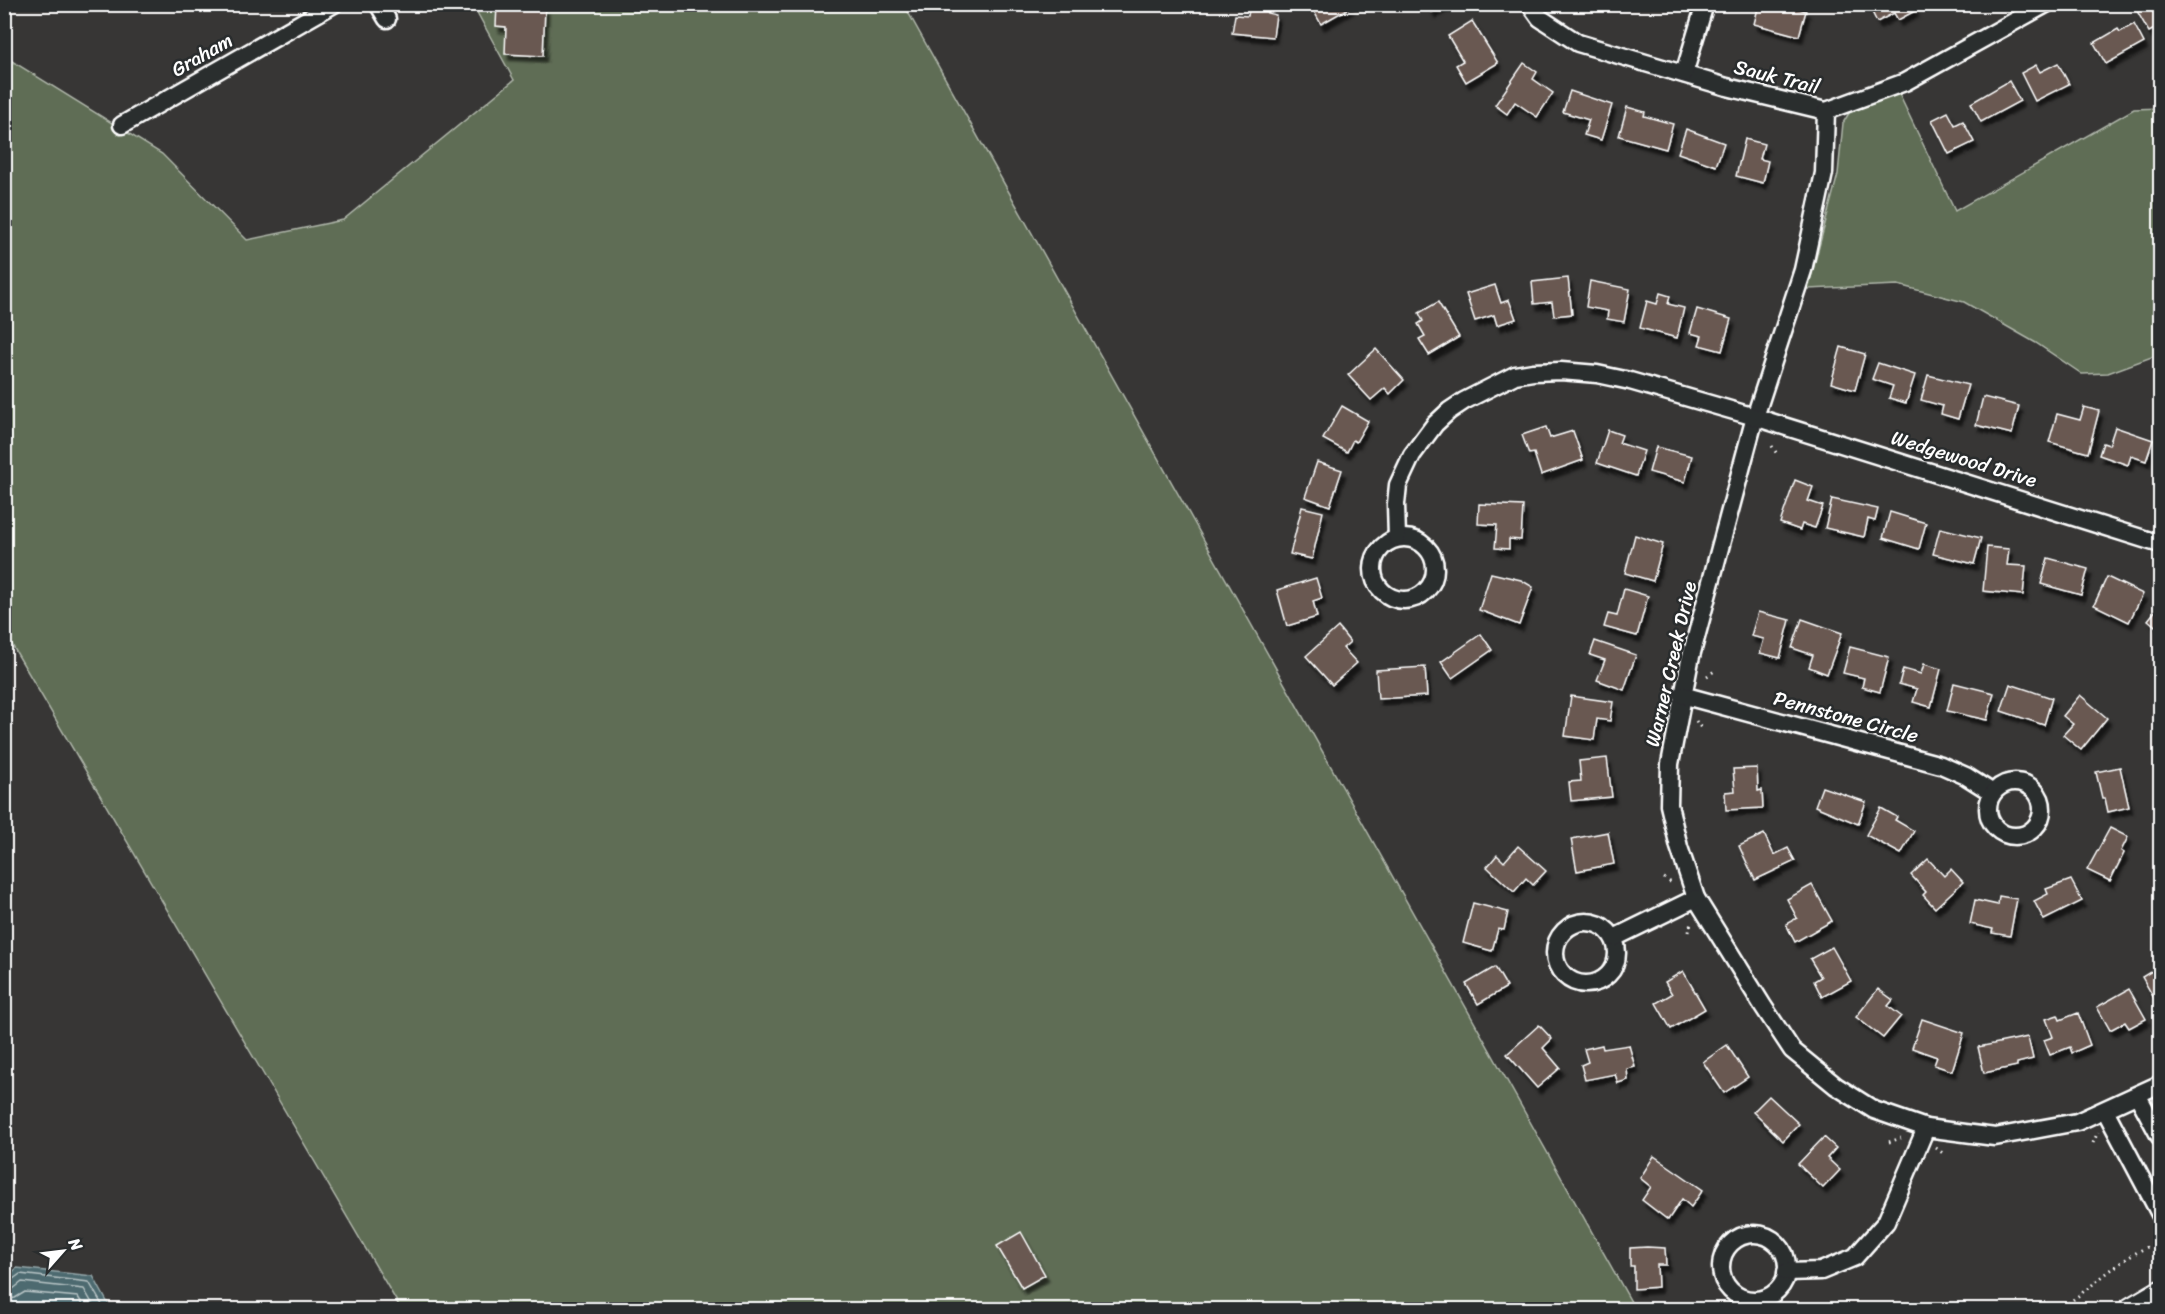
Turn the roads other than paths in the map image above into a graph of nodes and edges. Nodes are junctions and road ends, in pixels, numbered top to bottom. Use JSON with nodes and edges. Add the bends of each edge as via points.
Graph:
{"nodes":[{"id":1,"x":334,"y":4,"type":"edge"},
{"id":2,"x":1530,"y":4,"type":"edge"},
{"id":3,"x":1705,"y":4,"type":"edge"},
{"id":4,"x":2046,"y":4,"type":"edge"},
{"id":5,"x":1684,"y":74,"type":"junction"},
{"id":6,"x":1826,"y":111,"type":"junction"},
{"id":7,"x":122,"y":125,"type":"dead end"},
{"id":8,"x":1755,"y":417,"type":"junction"},
{"id":9,"x":1397,"y":538,"type":"dead end"},
{"id":10,"x":2160,"y":544,"type":"edge"},
{"id":11,"x":1682,"y":695,"type":"junction"},
{"id":12,"x":1993,"y":793,"type":"dead end"},
{"id":13,"x":1696,"y":898,"type":"junction"},
{"id":14,"x":1614,"y":938,"type":"dead end"},
{"id":15,"x":2160,"y":1084,"type":"edge"},
{"id":16,"x":2138,"y":1096,"type":"junction"},
{"id":17,"x":2105,"y":1110,"type":"junction"},
{"id":18,"x":1926,"y":1128,"type":"junction"},
{"id":19,"x":2160,"y":1137,"type":"edge"},
{"id":20,"x":2160,"y":1214,"type":"edge"},
{"id":21,"x":1786,"y":1272,"type":"dead end"},
{"id":22,"x":2160,"y":1293,"type":"edge"},
{"id":23,"x":2132,"y":1310,"type":"edge"}],
"edges":[{"from":1,"to":7,"type":"street","name":"Graham"},
{"from":2,"to":5,"type":"street","name":"Sauk Trail","via":[[1540,18],[1578,43]]},
{"from":3,"to":5,"type":"street"},
{"from":4,"to":6,"type":"street","name":"Sauk Trail","via":[[1905,82]]},
{"from":5,"to":6,"type":"street","name":"Sauk Trail"},
{"from":6,"to":8,"type":"street","name":"Warner Creek Drive","via":[[1824,172],[1815,220],[1803,270]]},
{"from":8,"to":9,"type":"street","name":"Wedgewood Drive","via":[[1597,374],[1551,371],[1515,375],[1449,411],[1412,455],[1398,485]]},
{"from":8,"to":10,"type":"street","name":"Wedgewood Drive"},
{"from":8,"to":11,"type":"street","name":"Warner Creek Drive"},
{"from":11,"to":12,"type":"street","name":"Pennstone Circle","via":[[1941,765]]},
{"from":11,"to":13,"type":"street","name":"Warner Creek Drive","via":[[1670,764],[1669,805]]},
{"from":13,"to":14,"type":"street"},
{"from":13,"to":18,"type":"street","name":"Warner Creek Drive","via":[[1792,1050],[1836,1086],[1874,1110]]},
{"from":15,"to":16,"type":"street"},
{"from":16,"to":17,"type":"street","name":"Warner Creek Drive"},
{"from":16,"to":19,"type":"street"},
{"from":17,"to":18,"type":"street","name":"Warner Creek Drive","via":[[2077,1122],[1995,1137]]},
{"from":17,"to":20,"type":"street"},
{"from":18,"to":21,"type":"street","via":[[1887,1222],[1854,1257],[1821,1271]]},
{"from":22,"to":23,"type":"main road"}]}
